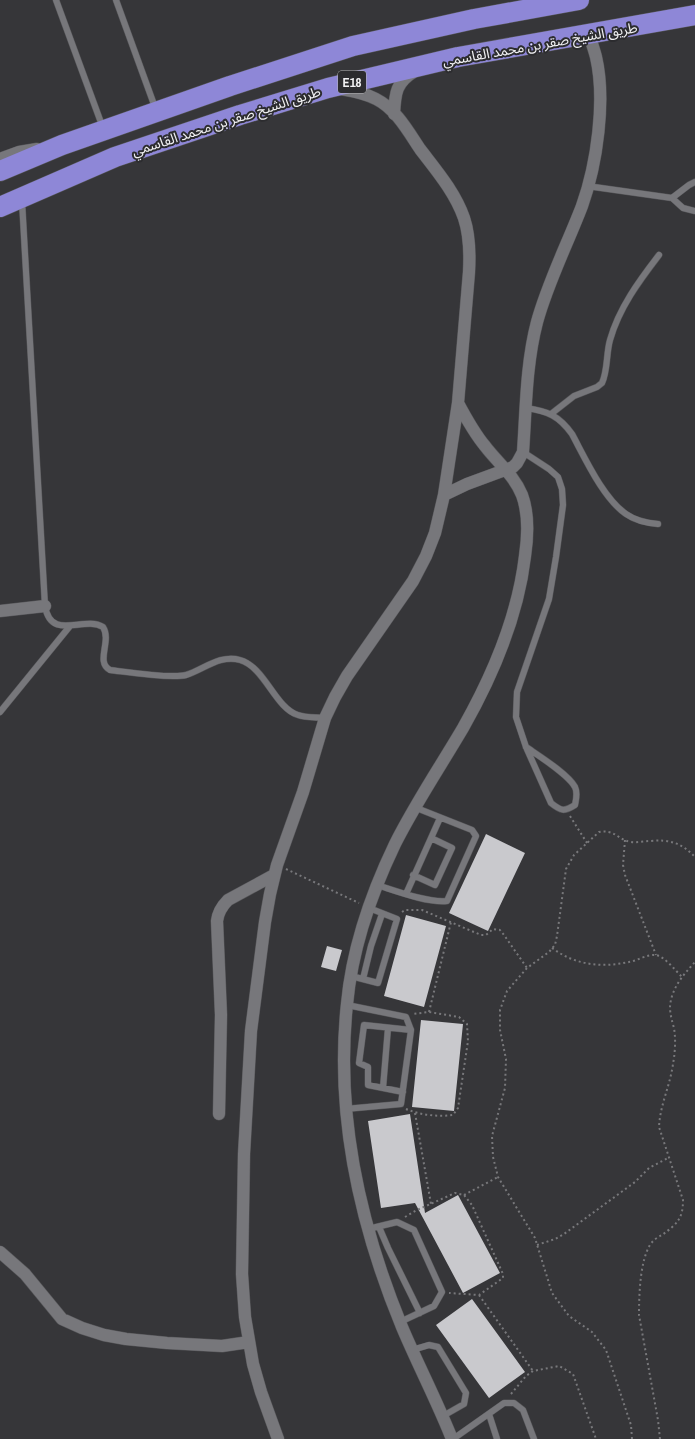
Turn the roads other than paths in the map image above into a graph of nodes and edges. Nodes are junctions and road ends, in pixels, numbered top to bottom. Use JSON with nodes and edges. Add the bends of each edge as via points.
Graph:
{"nodes":[{"id":1,"x":56,"y":0,"type":"edge"},
{"id":2,"x":116,"y":0,"type":"edge"},
{"id":3,"x":579,"y":0,"type":"edge"},
{"id":4,"x":695,"y":15,"type":"edge"},
{"id":5,"x":589,"y":34,"type":"junction"},
{"id":6,"x":423,"y":66,"type":"junction"},
{"id":7,"x":328,"y":88,"type":"junction"},
{"id":8,"x":156,"y":112,"type":"junction"},
{"id":9,"x":394,"y":114,"type":"junction"},
{"id":10,"x":104,"y":130,"type":"junction"},
{"id":11,"x":62,"y":145,"type":"junction"},
{"id":12,"x":0,"y":159,"type":"edge"},
{"id":13,"x":0,"y":171,"type":"edge"},
{"id":14,"x":695,"y":182,"type":"edge"},
{"id":15,"x":588,"y":186,"type":"junction"},
{"id":16,"x":22,"y":198,"type":"junction"},
{"id":17,"x":672,"y":198,"type":"junction"},
{"id":18,"x":0,"y":207,"type":"edge"},
{"id":19,"x":695,"y":211,"type":"edge"},
{"id":20,"x":659,"y":255,"type":"dead end"},
{"id":21,"x":458,"y":403,"type":"junction"},
{"id":22,"x":526,"y":408,"type":"junction"},
{"id":23,"x":551,"y":414,"type":"junction"},
{"id":24,"x":524,"y":452,"type":"junction"},
{"id":25,"x":506,"y":470,"type":"junction"},
{"id":26,"x":444,"y":495,"type":"junction"},
{"id":27,"x":658,"y":524,"type":"dead end"},
{"id":28,"x":45,"y":606,"type":"junction"},
{"id":29,"x":0,"y":611,"type":"edge"},
{"id":30,"x":70,"y":626,"type":"junction"},
{"id":31,"x":0,"y":712,"type":"edge"},
{"id":32,"x":325,"y":718,"type":"junction"},
{"id":33,"x":526,"y":747,"type":"junction"},
{"id":34,"x":414,"y":808,"type":"junction"},
{"id":35,"x":440,"y":818,"type":"junction"},
{"id":36,"x":431,"y":838,"type":"junction"},
{"id":37,"x":276,"y":870,"type":"junction"},
{"id":38,"x":413,"y":875,"type":"junction"},
{"id":39,"x":377,"y":885,"type":"junction"},
{"id":40,"x":406,"y":894,"type":"junction"},
{"id":41,"x":369,"y":908,"type":"junction"},
{"id":42,"x":382,"y":914,"type":"junction"},
{"id":43,"x":351,"y":976,"type":"junction"},
{"id":44,"x":363,"y":979,"type":"junction"},
{"id":45,"x":347,"y":1005,"type":"junction"},
{"id":46,"x":388,"y":1028,"type":"junction"},
{"id":47,"x":411,"y":1030,"type":"junction"},
{"id":48,"x":383,"y":1088,"type":"junction"},
{"id":49,"x":403,"y":1092,"type":"junction"},
{"id":50,"x":346,"y":1109,"type":"junction"},
{"id":51,"x":219,"y":1114,"type":"dead end"},
{"id":52,"x":374,"y":1228,"type":"junction"},
{"id":53,"x":0,"y":1252,"type":"edge"},
{"id":54,"x":420,"y":1313,"type":"junction"},
{"id":55,"x":400,"y":1322,"type":"junction"},
{"id":56,"x":248,"y":1342,"type":"junction"},
{"id":57,"x":412,"y":1350,"type":"junction"},
{"id":58,"x":489,"y":1414,"type":"junction"},
{"id":59,"x":443,"y":1416,"type":"junction"},
{"id":60,"x":274,"y":1426,"type":"junction"},
{"id":61,"x":270,"y":1439,"type":"edge"},
{"id":62,"x":278,"y":1439,"type":"edge"},
{"id":63,"x":453,"y":1439,"type":"edge"},
{"id":64,"x":497,"y":1439,"type":"edge"},
{"id":65,"x":534,"y":1439,"type":"edge"}],
"edges":[{"from":1,"to":10,"type":"lane"},
{"from":2,"to":8,"type":"lane"},
{"from":3,"to":8,"type":"highway","number":"E18","via":[[474,19],[353,46]]},
{"from":4,"to":5,"type":"highway","name":"طريق الشيخ صقر بن محمد القاسمي","number":"E18"},
{"from":5,"to":6,"type":"highway","name":"طريق الشيخ صقر بن محمد القاسمي","number":"E18","via":[[458,57]]},
{"from":5,"to":15,"type":"street","via":[[600,84],[600,117]]},
{"from":6,"to":7,"type":"highway","name":"طريق الشيخ صقر بن محمد القاسمي","number":"E18"},
{"from":6,"to":9,"type":"street","via":[[402,80],[395,96]]},
{"from":7,"to":9,"type":"street","via":[[365,94],[376,99]]},
{"from":7,"to":16,"type":"highway","name":"طريق الشيخ صقر بن محمد القاسمي","number":"E18","via":[[115,157]]},
{"from":8,"to":10,"type":"highway","number":"E18"},
{"from":9,"to":21,"type":"street","via":[[451,191],[464,218],[468,236],[469,272]]},
{"from":10,"to":11,"type":"highway","number":"E18"},
{"from":11,"to":12,"type":"street","via":[[19,152]]},
{"from":11,"to":13,"type":"highway","number":"E18"},
{"from":14,"to":17,"type":"lane"},
{"from":15,"to":17,"type":"lane"},
{"from":15,"to":22,"type":"street","via":[[537,321],[530,359]]},
{"from":16,"to":18,"type":"highway","name":"طريق الشيخ صقر بن محمد القاسمي","number":"E18"},
{"from":16,"to":28,"type":"lane"},
{"from":17,"to":19,"type":"lane","via":[[683,208]]},
{"from":20,"to":23,"type":"lane","via":[[634,289],[617,321],[609,344],[602,383],[569,399]]},
{"from":21,"to":25,"type":"street","via":[[474,432]]},
{"from":21,"to":26,"type":"street"},
{"from":22,"to":23,"type":"lane"},
{"from":22,"to":24,"type":"street"},
{"from":23,"to":27,"type":"lane","via":[[572,434],[603,487],[619,508],[641,522]]},
{"from":24,"to":25,"type":"street","via":[[513,467]]},
{"from":24,"to":33,"type":"lane","via":[[558,477],[563,505],[549,599],[517,692],[516,717]]},
{"from":25,"to":26,"type":"street"},
{"from":25,"to":34,"type":"street","via":[[521,494],[527,520],[524,569],[512,618],[485,685],[463,728]]},
{"from":26,"to":32,"type":"street","via":[[435,534],[414,581],[347,676]]},
{"from":28,"to":29,"type":"street"},
{"from":28,"to":30,"type":"lane","via":[[52,622]]},
{"from":30,"to":31,"type":"lane"},
{"from":30,"to":32,"type":"lane","via":[[94,623],[103,627],[106,636],[103,661],[105,667],[110,670],[179,676],[224,658],[240,660],[254,668],[285,707],[298,715]]},
{"from":32,"to":37,"type":"street"},
{"from":33,"to":33,"type":"lane","via":[[551,803],[559,809],[567,810],[575,805],[575,787],[566,776]]},
{"from":34,"to":35,"type":"lane"},
{"from":34,"to":39,"type":"street"},
{"from":35,"to":36,"type":"lane"},
{"from":35,"to":40,"type":"lane","via":[[472,830],[476,836],[447,901],[439,902]]},
{"from":36,"to":38,"type":"lane"},
{"from":36,"to":38,"type":"lane","via":[[452,848],[435,885]]},
{"from":37,"to":51,"type":"street","via":[[228,900],[218,915],[221,1022]]},
{"from":37,"to":56,"type":"street","via":[[263,937],[251,1031],[244,1146],[242,1274]]},
{"from":38,"to":40,"type":"lane"},
{"from":39,"to":40,"type":"lane"},
{"from":39,"to":41,"type":"street"},
{"from":41,"to":42,"type":"lane"},
{"from":41,"to":43,"type":"street"},
{"from":42,"to":44,"type":"lane"},
{"from":42,"to":44,"type":"lane","via":[[397,919],[378,983]]},
{"from":43,"to":44,"type":"lane"},
{"from":43,"to":45,"type":"street"},
{"from":45,"to":47,"type":"lane","via":[[406,1017]]},
{"from":45,"to":50,"type":"street","via":[[344,1076]]},
{"from":46,"to":47,"type":"lane"},
{"from":46,"to":48,"type":"lane"},
{"from":46,"to":48,"type":"lane","via":[[364,1025],[359,1063],[368,1067],[368,1085]]},
{"from":47,"to":49,"type":"lane"},
{"from":48,"to":49,"type":"lane"},
{"from":49,"to":50,"type":"lane","via":[[401,1104]]},
{"from":50,"to":52,"type":"street","via":[[350,1150],[358,1189]]},
{"from":52,"to":54,"type":"lane","via":[[388,1248]]},
{"from":52,"to":54,"type":"lane","via":[[397,1222],[414,1230],[442,1292],[434,1306]]},
{"from":52,"to":55,"type":"street"},
{"from":53,"to":56,"type":"street","via":[[25,1274],[62,1319],[82,1328],[126,1338],[167,1343],[222,1346]]},
{"from":54,"to":55,"type":"lane"},
{"from":55,"to":57,"type":"street"},
{"from":56,"to":60,"type":"street","via":[[261,1392]]},
{"from":57,"to":59,"type":"street"},
{"from":57,"to":59,"type":"lane","via":[[429,1345],[438,1347],[466,1393],[464,1404]]},
{"from":58,"to":63,"type":"lane"},
{"from":58,"to":64,"type":"lane"},
{"from":58,"to":65,"type":"lane","via":[[504,1403],[514,1403],[523,1410]]},
{"from":59,"to":63,"type":"street"},
{"from":60,"to":61,"type":"street"},
{"from":60,"to":62,"type":"street"}]}
